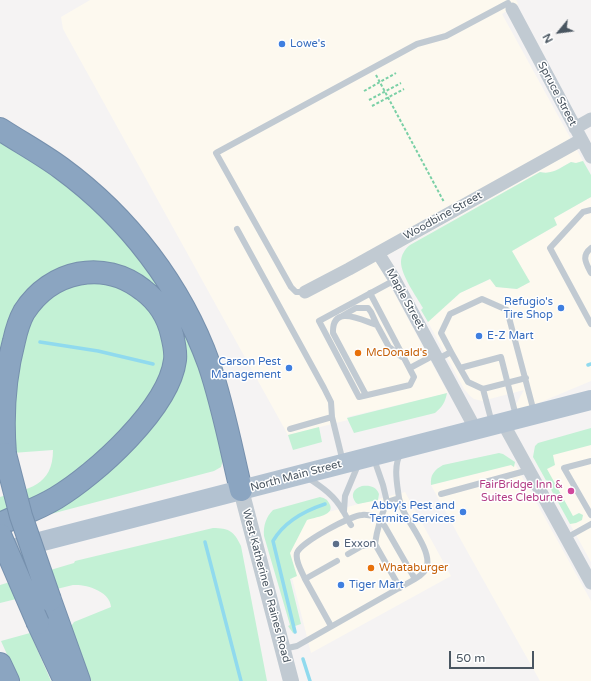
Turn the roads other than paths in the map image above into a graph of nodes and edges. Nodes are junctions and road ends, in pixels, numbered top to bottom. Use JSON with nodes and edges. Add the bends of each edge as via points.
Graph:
{"nodes":[{"id":1,"x":509,"y":4,"type":"edge"},
{"id":2,"x":591,"y":119,"type":"edge"},
{"id":3,"x":0,"y":129,"type":"edge"},
{"id":4,"x":578,"y":134,"type":"junction"},
{"id":5,"x":591,"y":157,"type":"edge"},
{"id":6,"x":591,"y":210,"type":"edge"},
{"id":7,"x":237,"y":229,"type":"dead end"},
{"id":8,"x":591,"y":248,"type":"edge"},
{"id":9,"x":378,"y":253,"type":"junction"},
{"id":10,"x":591,"y":273,"type":"edge"},
{"id":11,"x":395,"y":280,"type":"junction"},
{"id":12,"x":305,"y":292,"type":"joint"},
{"id":13,"x":370,"y":293,"type":"junction"},
{"id":14,"x":342,"y":316,"type":"junction"},
{"id":15,"x":591,"y":324,"type":"edge"},
{"id":16,"x":377,"y":325,"type":"junction"},
{"id":17,"x":451,"y":352,"type":"junction"},
{"id":18,"x":437,"y":357,"type":"junction"},
{"id":19,"x":405,"y":360,"type":"junction"},
{"id":20,"x":410,"y":368,"type":"junction"},
{"id":21,"x":460,"y":368,"type":"junction"},
{"id":22,"x":526,"y":378,"type":"junction"},
{"id":23,"x":508,"y":383,"type":"junction"},
{"id":24,"x":483,"y":389,"type":"junction"},
{"id":25,"x":366,"y":395,"type":"junction"},
{"id":26,"x":591,"y":400,"type":"edge"},
{"id":27,"x":332,"y":417,"type":"junction"},
{"id":28,"x":505,"y":422,"type":"junction"},
{"id":29,"x":290,"y":429,"type":"dead end"},
{"id":30,"x":403,"y":448,"type":"junction"},
{"id":31,"x":359,"y":459,"type":"junction"},
{"id":32,"x":591,"y":461,"type":"edge"},
{"id":33,"x":529,"y":470,"type":"junction"},
{"id":34,"x":303,"y":474,"type":"junction"},
{"id":35,"x":241,"y":490,"type":"junction"},
{"id":36,"x":440,"y":494,"type":"dead end"},
{"id":37,"x":399,"y":498,"type":"junction"},
{"id":38,"x":387,"y":502,"type":"junction"},
{"id":39,"x":344,"y":511,"type":"junction"},
{"id":40,"x":591,"y":515,"type":"edge"},
{"id":41,"x":380,"y":518,"type":"junction"},
{"id":42,"x":347,"y":519,"type":"junction"},
{"id":43,"x":0,"y":524,"type":"edge"},
{"id":44,"x":591,"y":524,"type":"edge"},
{"id":45,"x":351,"y":525,"type":"dead end"},
{"id":46,"x":566,"y":538,"type":"junction"},
{"id":47,"x":376,"y":544,"type":"junction"},
{"id":48,"x":4,"y":548,"type":"edge"},
{"id":49,"x":348,"y":554,"type":"dead end"},
{"id":50,"x":337,"y":561,"type":"dead end"},
{"id":51,"x":321,"y":562,"type":"dead end"},
{"id":52,"x":324,"y":568,"type":"junction"},
{"id":53,"x":305,"y":579,"type":"junction"},
{"id":54,"x":415,"y":579,"type":"junction"},
{"id":55,"x":591,"y":583,"type":"edge"},
{"id":56,"x":400,"y":588,"type":"junction"},
{"id":57,"x":331,"y":626,"type":"junction"},
{"id":58,"x":283,"y":650,"type":"junction"},
{"id":59,"x":0,"y":664,"type":"edge"},
{"id":60,"x":8,"y":681,"type":"edge"},
{"id":61,"x":65,"y":681,"type":"edge"},
{"id":62,"x":79,"y":681,"type":"edge"},
{"id":63,"x":291,"y":681,"type":"edge"}],
"edges":[{"from":1,"to":4,"type":"street","name":"Spruce Street"},
{"from":1,"to":12,"type":"lane","via":[[446,36],[417,44],[216,153],[291,287],[296,292]]},
{"from":2,"to":4,"type":"street","name":"Woodbine Street"},
{"from":3,"to":35,"type":"highway","via":[[36,150],[86,189],[133,234],[169,282],[184,308],[217,389]]},
{"from":4,"to":5,"type":"street","name":"Spruce Street"},
{"from":4,"to":9,"type":"street","name":"Woodbine Street"},
{"from":6,"to":15,"type":"lane","via":[[583,212],[550,248]]},
{"from":7,"to":27,"type":"lane","via":[[324,388],[331,402]]},
{"from":8,"to":10,"type":"lane","via":[[585,259]]},
{"from":9,"to":11,"type":"street","name":"Maple Street"},
{"from":9,"to":12,"type":"street","name":"Woodbine Street"},
{"from":11,"to":13,"type":"lane"},
{"from":11,"to":18,"type":"street","name":"Maple Street"},
{"from":13,"to":19,"type":"lane"},
{"from":13,"to":25,"type":"lane","via":[[319,321],[359,397]]},
{"from":14,"to":16,"type":"lane","via":[[351,316]]},
{"from":14,"to":16,"type":"lane","via":[[356,308],[368,308]]},
{"from":14,"to":25,"type":"lane","via":[[337,318],[333,325],[333,333]]},
{"from":16,"to":19,"type":"lane","via":[[389,347]]},
{"from":17,"to":18,"type":"lane"},
{"from":17,"to":21,"type":"lane"},
{"from":17,"to":22,"type":"lane","via":[[441,333],[450,314],[482,299],[507,310]]},
{"from":18,"to":20,"type":"lane"},
{"from":18,"to":28,"type":"street","name":"Maple Street"},
{"from":19,"to":20,"type":"lane"},
{"from":20,"to":25,"type":"lane","via":[[414,377],[410,385]]},
{"from":21,"to":23,"type":"lane","via":[[501,357]]},
{"from":21,"to":24,"type":"lane","via":[[468,382]]},
{"from":22,"to":23,"type":"lane"},
{"from":22,"to":28,"type":"lane"},
{"from":23,"to":24,"type":"lane"},
{"from":23,"to":28,"type":"lane"},
{"from":24,"to":28,"type":"lane"},
{"from":26,"to":28,"type":"main road","name":"North Main Street"},
{"from":27,"to":29,"type":"lane"},
{"from":27,"to":31,"type":"lane"},
{"from":28,"to":30,"type":"main road","name":"North Main Street"},
{"from":28,"to":33,"type":"street","name":"Maple Street"},
{"from":30,"to":31,"type":"main road","name":"North Main Street"},
{"from":30,"to":37,"type":"lane","via":[[396,467]]},
{"from":31,"to":34,"type":"main road","name":"North Main Street"},
{"from":31,"to":38,"type":"lane","via":[[383,485]]},
{"from":31,"to":39,"type":"lane","via":[[345,496]]},
{"from":32,"to":40,"type":"lane","via":[[564,468]]},
{"from":33,"to":36,"type":"lane"},
{"from":33,"to":46,"type":"street","name":"Maple Street"},
{"from":34,"to":35,"type":"main road","name":"North Main Street"},
{"from":34,"to":39,"type":"lane","via":[[324,488]]},
{"from":35,"to":48,"type":"main road","name":"North Main Street"},
{"from":35,"to":58,"type":"street","name":"West Katherine P Raines Road"},
{"from":37,"to":38,"type":"lane"},
{"from":37,"to":54,"type":"lane","via":[[427,556],[428,566],[423,574]]},
{"from":38,"to":41,"type":"lane"},
{"from":39,"to":42,"type":"lane"},
{"from":41,"to":42,"type":"lane","via":[[362,514]]},
{"from":41,"to":47,"type":"lane"},
{"from":41,"to":54,"type":"lane"},
{"from":42,"to":45,"type":"lane"},
{"from":42,"to":53,"type":"lane","via":[[311,544],[300,547],[297,558]]},
{"from":43,"to":62,"type":"highway","bridge":true,"via":[[54,499],[88,476],[139,426],[167,386],[175,358],[170,325],[162,308],[134,283],[120,276],[90,272],[60,280],[33,300],[23,313],[6,373],[3,428],[6,454],[21,516]]},
{"from":44,"to":46,"type":"lane"},
{"from":46,"to":55,"type":"street","name":"Maple Street"},
{"from":47,"to":49,"type":"lane","via":[[361,544]]},
{"from":47,"to":56,"type":"lane"},
{"from":48,"to":61,"type":"highway","bridge":true},
{"from":50,"to":52,"type":"lane"},
{"from":51,"to":52,"type":"lane"},
{"from":52,"to":53,"type":"lane"},
{"from":53,"to":57,"type":"lane"},
{"from":54,"to":56,"type":"lane"},
{"from":56,"to":57,"type":"lane"},
{"from":57,"to":58,"type":"lane","via":[[297,646]]},
{"from":58,"to":63,"type":"street","name":"West Katherine P Raines Road"},
{"from":59,"to":60,"type":"highway"}]}
